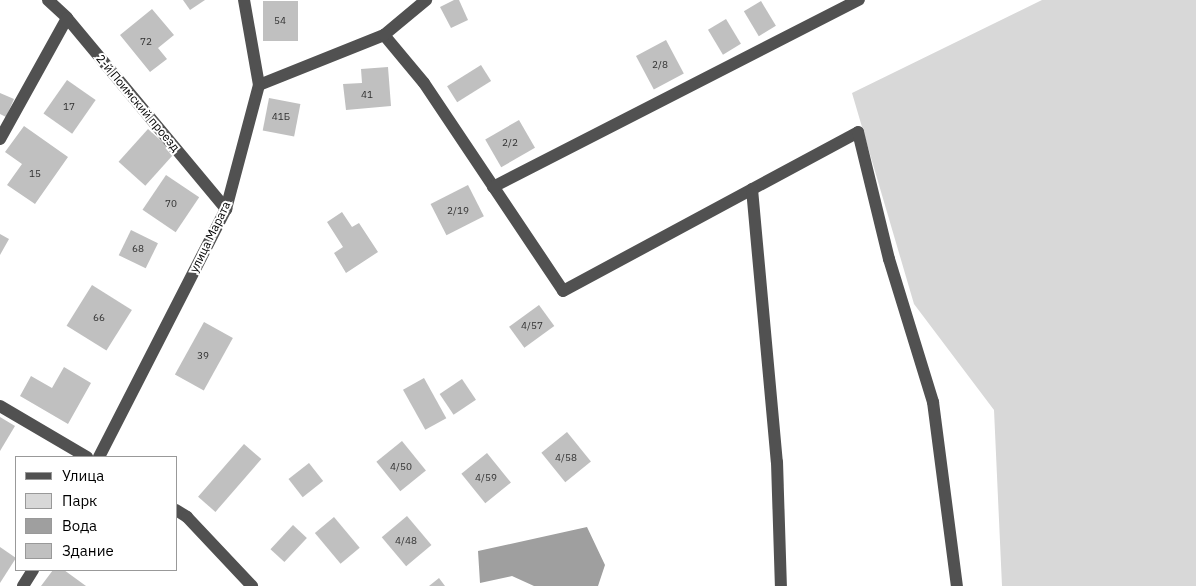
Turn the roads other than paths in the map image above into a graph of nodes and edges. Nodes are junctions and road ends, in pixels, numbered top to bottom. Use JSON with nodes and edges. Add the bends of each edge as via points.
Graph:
{"nodes":[{"id":1,"x":48,"y":0,"type":"edge"},
{"id":2,"x":244,"y":0,"type":"edge"},
{"id":3,"x":426,"y":0,"type":"edge"},
{"id":4,"x":859,"y":0,"type":"edge"},
{"id":5,"x":67,"y":18,"type":"junction"},
{"id":6,"x":384,"y":35,"type":"junction"},
{"id":7,"x":259,"y":85,"type":"junction"},
{"id":8,"x":0,"y":139,"type":"edge"},
{"id":9,"x":493,"y":187,"type":"junction"},
{"id":10,"x":752,"y":189,"type":"junction"},
{"id":11,"x":226,"y":209,"type":"junction"},
{"id":12,"x":0,"y":406,"type":"edge"},
{"id":13,"x":85,"y":456,"type":"edge"},
{"id":14,"x":99,"y":456,"type":"edge"},
{"id":15,"x":178,"y":511,"type":"edge"},
{"id":16,"x":32,"y":571,"type":"edge"},
{"id":17,"x":23,"y":586,"type":"edge"},
{"id":18,"x":252,"y":586,"type":"edge"},
{"id":19,"x":781,"y":586,"type":"edge"},
{"id":20,"x":957,"y":586,"type":"edge"}],
"edges":[{"from":1,"to":5,"type":"street","name":"2-й Поимский проезд"},
{"from":2,"to":7,"type":"street","name":"улица Марата"},
{"from":3,"to":6,"type":"street"},
{"from":4,"to":9,"type":"street"},
{"from":5,"to":8,"type":"street"},
{"from":5,"to":11,"type":"street","name":"2-й Поимский проезд"},
{"from":6,"to":7,"type":"street"},
{"from":6,"to":9,"type":"street","via":[[424,83]]},
{"from":7,"to":11,"type":"street","name":"улица Марата"},
{"from":9,"to":10,"type":"street","via":[[563,291]]},
{"from":10,"to":19,"type":"street","via":[[777,462]]},
{"from":10,"to":20,"type":"street","via":[[858,132],[889,260],[933,402]]},
{"from":11,"to":14,"type":"street","name":"улица Марата"},
{"from":12,"to":13,"type":"street"},
{"from":15,"to":18,"type":"street","via":[[188,517]]},
{"from":16,"to":17,"type":"street"}]}
